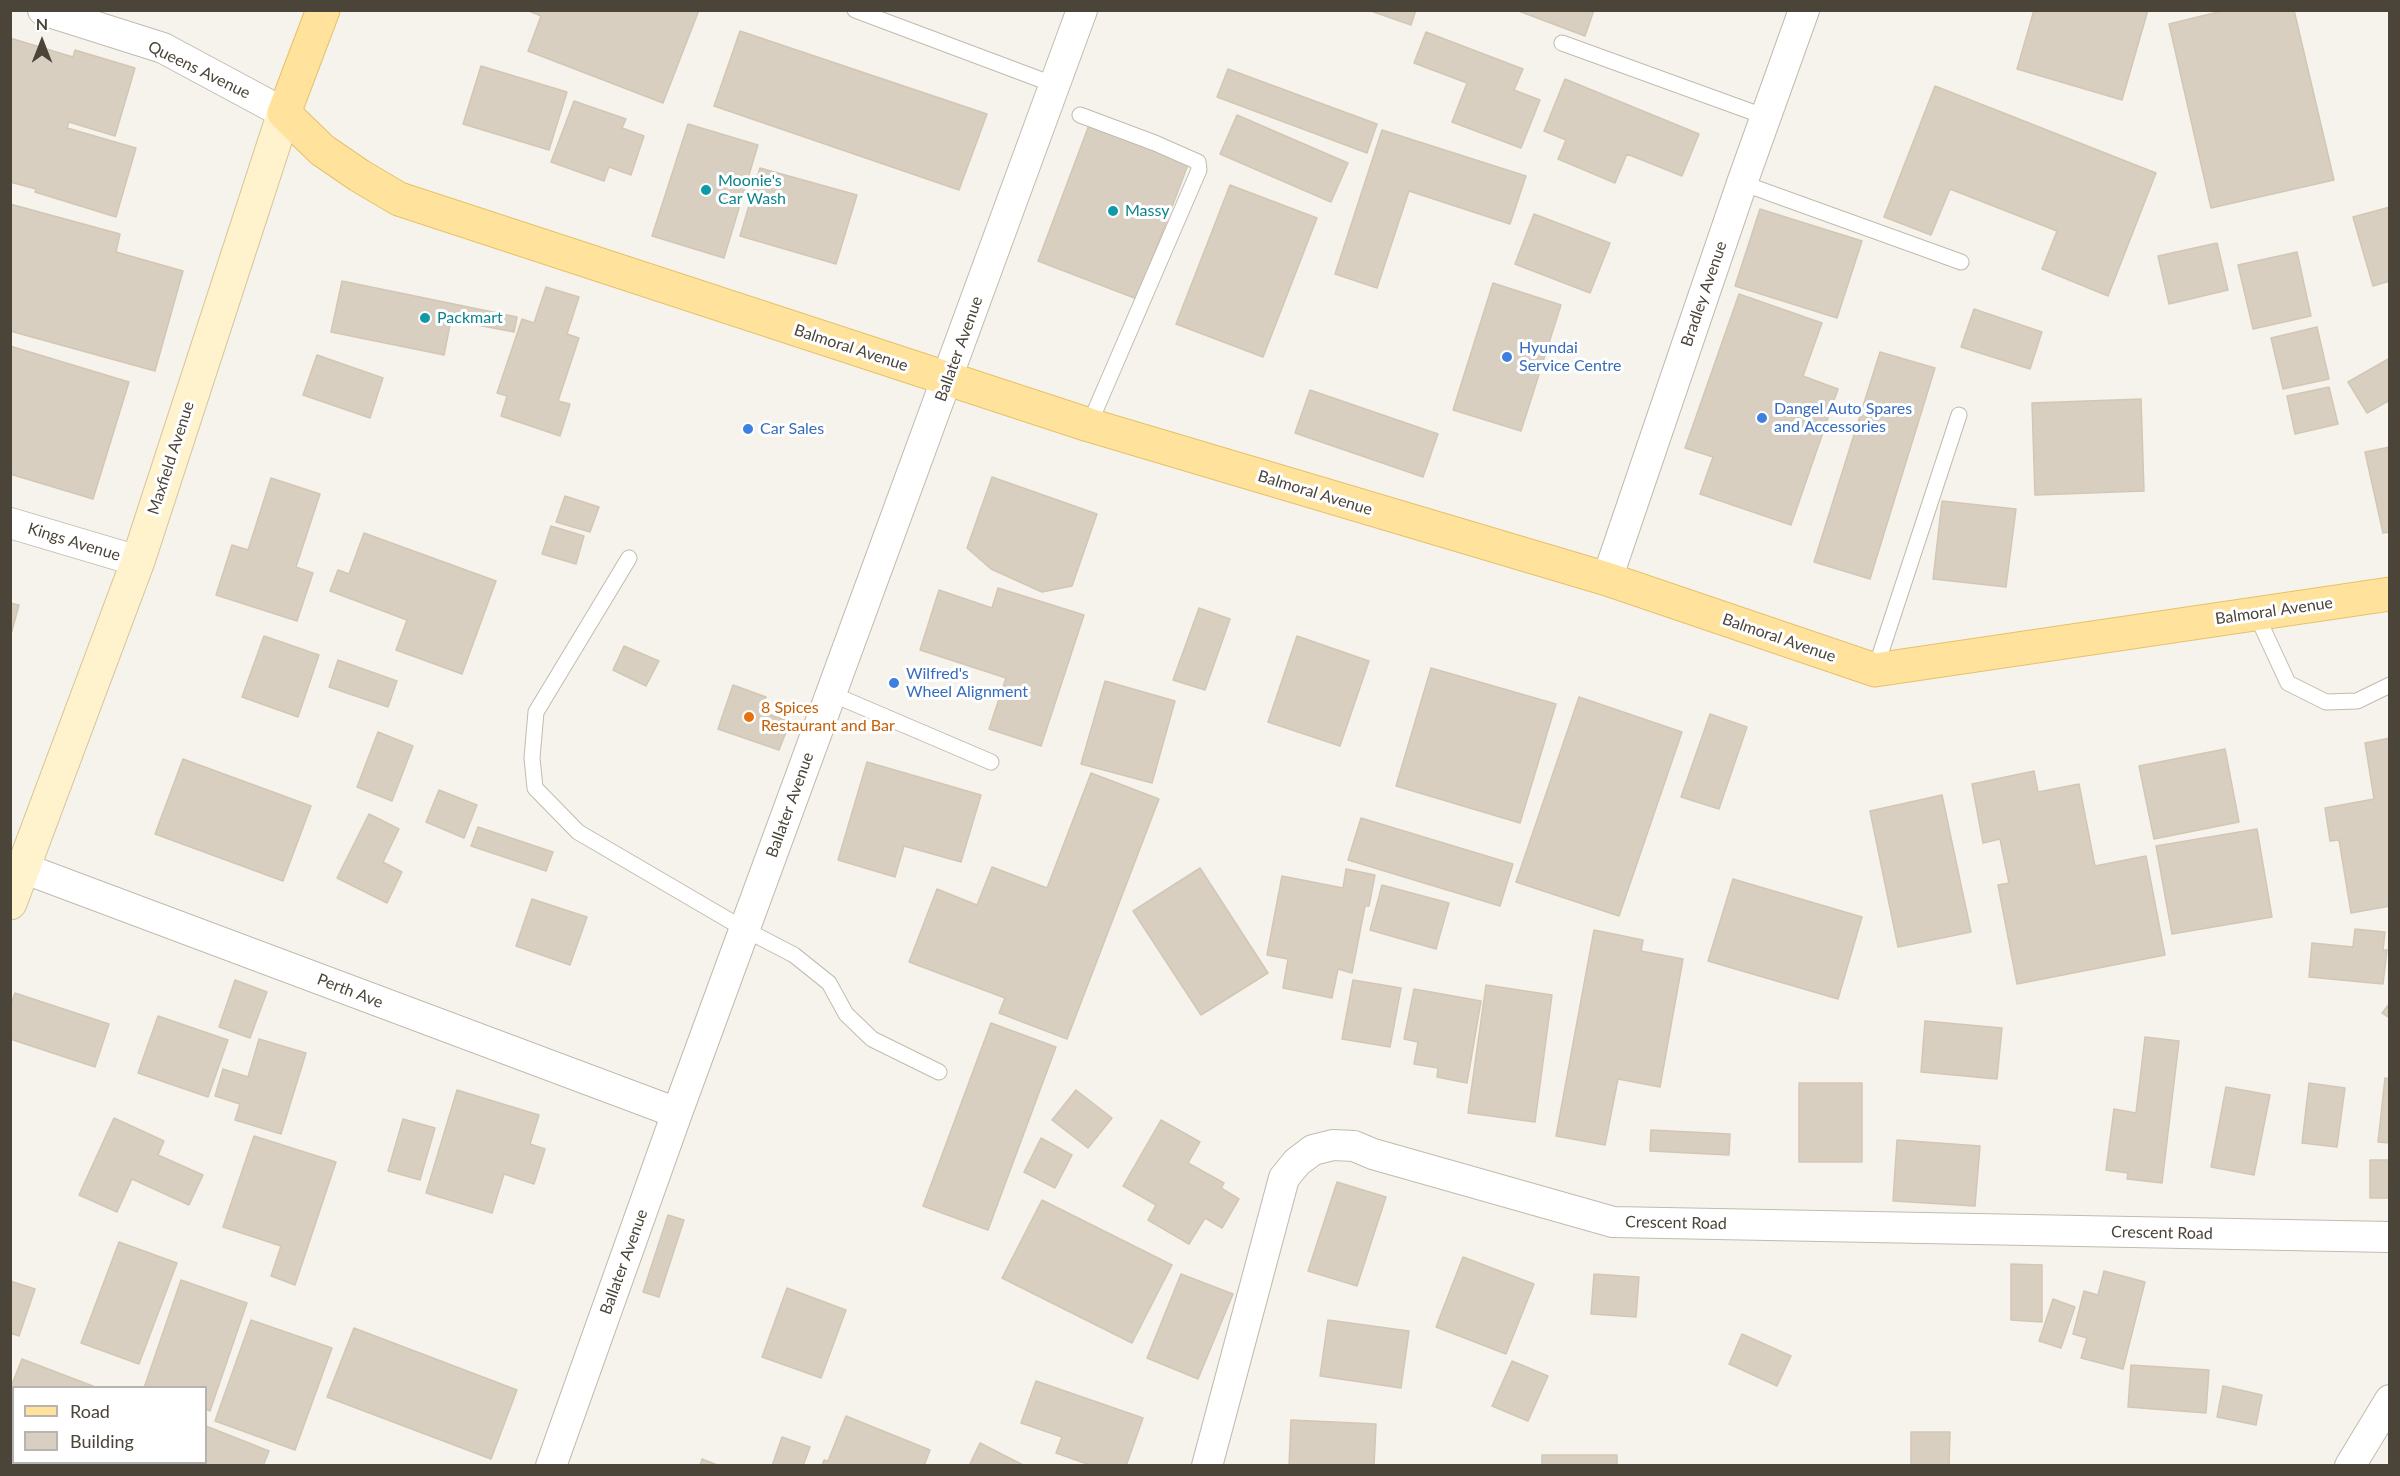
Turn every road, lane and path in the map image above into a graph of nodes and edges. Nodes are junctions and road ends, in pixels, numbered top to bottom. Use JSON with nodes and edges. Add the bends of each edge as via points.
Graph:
{"nodes":[{"id":1,"x":43,"y":10,"type":"edge"},
{"id":2,"x":323,"y":10,"type":"edge"},
{"id":3,"x":855,"y":10,"type":"edge"},
{"id":4,"x":1083,"y":10,"type":"edge"},
{"id":5,"x":1804,"y":10,"type":"edge"},
{"id":6,"x":1562,"y":43,"type":"dead end"},
{"id":7,"x":1055,"y":85,"type":"junction"},
{"id":8,"x":284,"y":113,"type":"junction"},
{"id":9,"x":1080,"y":115,"type":"dead end"},
{"id":10,"x":1766,"y":117,"type":"junction"},
{"id":11,"x":1742,"y":183,"type":"junction"},
{"id":12,"x":1961,"y":262,"type":"dead end"},
{"id":13,"x":947,"y":380,"type":"junction"},
{"id":14,"x":1959,"y":415,"type":"dead end"},
{"id":15,"x":1089,"y":425,"type":"junction"},
{"id":16,"x":10,"y":523,"type":"edge"},
{"id":17,"x":629,"y":558,"type":"dead end"},
{"id":18,"x":138,"y":561,"type":"junction"},
{"id":19,"x":1607,"y":579,"type":"junction"},
{"id":20,"x":2390,"y":594,"type":"edge"},
{"id":21,"x":2256,"y":614,"type":"junction"},
{"id":22,"x":1875,"y":670,"type":"junction"},
{"id":23,"x":2390,"y":685,"type":"edge"},
{"id":24,"x":832,"y":694,"type":"junction"},
{"id":25,"x":991,"y":762,"type":"dead end"},
{"id":26,"x":23,"y":868,"type":"junction"},
{"id":27,"x":10,"y":903,"type":"edge"},
{"id":28,"x":744,"y":929,"type":"junction"},
{"id":29,"x":939,"y":1072,"type":"dead end"},
{"id":30,"x":677,"y":1113,"type":"junction"},
{"id":31,"x":2390,"y":1237,"type":"edge"},
{"id":32,"x":2390,"y":1401,"type":"edge"},
{"id":33,"x":551,"y":1466,"type":"edge"},
{"id":34,"x":1207,"y":1466,"type":"edge"},
{"id":35,"x":2350,"y":1466,"type":"edge"}],
"edges":[{"from":1,"to":8,"type":"street","name":"Queens Avenue","via":[[163,48]]},
{"from":2,"to":8,"type":"main road","name":"Maxfield Avenue"},
{"from":3,"to":7,"type":"lane"},
{"from":4,"to":7,"type":"street","name":"Ballater Avenue"},
{"from":5,"to":10,"type":"street","name":"Bradley Avenue"},
{"from":6,"to":10,"type":"lane"},
{"from":7,"to":13,"type":"street","name":"Ballater Avenue"},
{"from":8,"to":13,"type":"main road","name":"Balmoral Avenue","via":[[322,150],[399,199]]},
{"from":8,"to":18,"type":"main road","name":"Maxfield Avenue"},
{"from":9,"to":15,"type":"lane","via":[[1198,162],[1199,170]]},
{"from":10,"to":11,"type":"street","name":"Bradley Avenue"},
{"from":11,"to":12,"type":"lane"},
{"from":11,"to":19,"type":"street","name":"Bradley Avenue"},
{"from":13,"to":15,"type":"main road","name":"Balmoral Avenue"},
{"from":13,"to":24,"type":"street","name":"Ballater Avenue"},
{"from":14,"to":22,"type":"lane"},
{"from":15,"to":19,"type":"main road","name":"Balmoral Avenue"},
{"from":16,"to":18,"type":"street","name":"Kings Avenue"},
{"from":17,"to":28,"type":"lane","via":[[536,712],[532,758],[535,788],[578,832]]},
{"from":18,"to":26,"type":"main road","name":"Maxfield Avenue"},
{"from":19,"to":22,"type":"main road","name":"Balmoral Avenue"},
{"from":20,"to":21,"type":"main road","name":"Balmoral Avenue"},
{"from":21,"to":22,"type":"main road","name":"Balmoral Avenue"},
{"from":21,"to":23,"type":"lane","via":[[2288,683],[2326,702],[2357,701]]},
{"from":24,"to":25,"type":"lane"},
{"from":24,"to":28,"type":"street","name":"Ballater Avenue"},
{"from":26,"to":27,"type":"main road","name":"Maxfield Avenue"},
{"from":26,"to":30,"type":"street","name":"Perth Ave"},
{"from":28,"to":29,"type":"lane","via":[[794,955],[829,983],[846,1014],[872,1039]]},
{"from":28,"to":30,"type":"street","name":"Ballater Avenue"},
{"from":30,"to":33,"type":"street","name":"Ballater Avenue"},
{"from":31,"to":34,"type":"street","name":"Crescent Road","via":[[1613,1222],[1354,1146],[1333,1145],[1313,1150],[1284,1178]]},
{"from":32,"to":35,"type":"street"}]}
